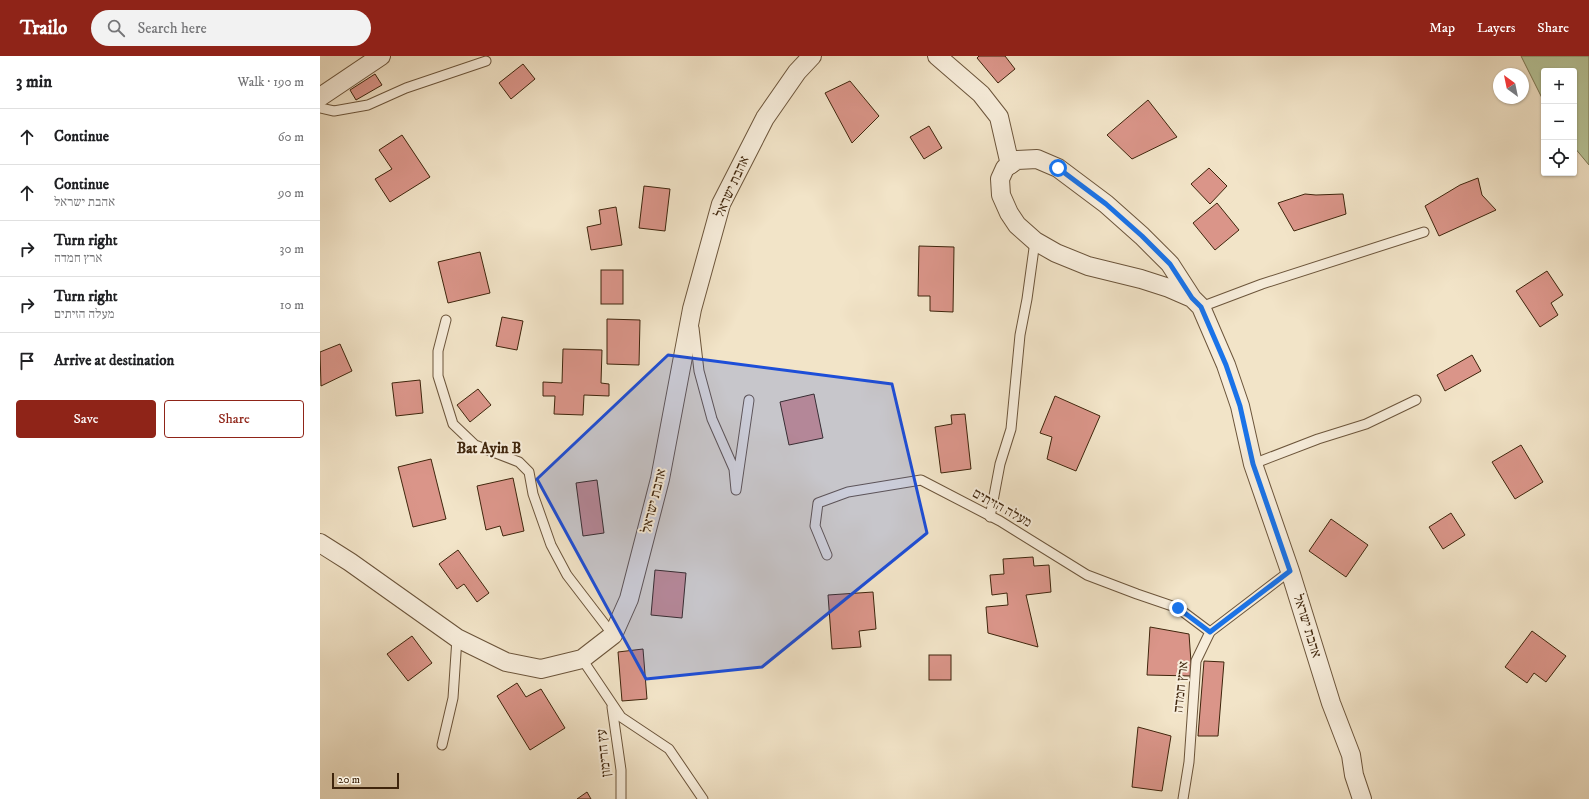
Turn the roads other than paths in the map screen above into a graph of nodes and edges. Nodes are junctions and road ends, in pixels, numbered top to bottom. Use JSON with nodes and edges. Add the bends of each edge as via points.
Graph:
{"nodes":[{"id":1,"x":381,"y":56,"type":"edge"},
{"id":2,"x":812,"y":56,"type":"edge"},
{"id":3,"x":937,"y":56,"type":"edge"},
{"id":4,"x":486,"y":61,"type":"dead end"},
{"id":5,"x":320,"y":97,"type":"edge"},
{"id":6,"x":320,"y":108,"type":"edge"},
{"id":7,"x":1010,"y":165,"type":"junction"},
{"id":8,"x":1424,"y":232,"type":"dead end"},
{"id":9,"x":1036,"y":241,"type":"junction"},
{"id":10,"x":1196,"y":303,"type":"junction"},
{"id":11,"x":692,"y":309,"type":"junction"},
{"id":12,"x":446,"y":320,"type":"dead end"},
{"id":13,"x":749,"y":400,"type":"dead end"},
{"id":14,"x":1416,"y":400,"type":"dead end"},
{"id":15,"x":1253,"y":464,"type":"junction"},
{"id":16,"x":990,"y":517,"type":"junction"},
{"id":17,"x":320,"y":543,"type":"edge"},
{"id":18,"x":827,"y":555,"type":"dead end"},
{"id":19,"x":1290,"y":571,"type":"junction"},
{"id":20,"x":1210,"y":632,"type":"junction"},
{"id":21,"x":613,"y":635,"type":"junction"},
{"id":22,"x":457,"y":638,"type":"junction"},
{"id":23,"x":582,"y":659,"type":"junction"},
{"id":24,"x":612,"y":703,"type":"junction"},
{"id":25,"x":442,"y":746,"type":"dead end"},
{"id":26,"x":621,"y":799,"type":"edge"},
{"id":27,"x":703,"y":799,"type":"edge"},
{"id":28,"x":1183,"y":799,"type":"edge"},
{"id":29,"x":1362,"y":799,"type":"edge"}],
"edges":[{"from":1,"to":5,"type":"street"},
{"from":2,"to":11,"type":"street","name":"אהבת ישראל","via":[[797,72],[765,118],[721,204]]},
{"from":3,"to":7,"type":"street","via":[[981,94],[999,117]]},
{"from":4,"to":6,"type":"lane","via":[[406,88],[368,105],[334,111]]},
{"from":7,"to":9,"type":"street","via":[[1000,180],[1001,195],[1017,225]]},
{"from":7,"to":10,"type":"street","name":"אהבת ישראל","via":[[1017,160],[1037,159],[1058,168],[1106,204],[1142,236],[1170,264]]},
{"from":8,"to":10,"type":"lane"},
{"from":9,"to":10,"type":"street","via":[[1056,253],[1088,266],[1169,288]]},
{"from":9,"to":16,"type":"lane","via":[[1020,335],[1011,429],[1000,464]]},
{"from":10,"to":15,"type":"street","name":"אהבת ישראל","via":[[1226,365],[1240,406]]},
{"from":11,"to":13,"type":"lane","via":[[699,371],[712,419],[734,469],[736,490]]},
{"from":11,"to":21,"type":"street","name":"אהבת ישראל","via":[[660,479],[629,599]]},
{"from":12,"to":21,"type":"lane","via":[[438,351],[438,376],[453,424],[475,445],[519,462],[528,472],[551,545],[567,575]]},
{"from":14,"to":15,"type":"lane","via":[[1366,424]]},
{"from":15,"to":19,"type":"street","name":"אהבת ישראל"},
{"from":16,"to":18,"type":"lane","name":"מעלה הזיתים","via":[[921,480],[848,492],[818,503],[815,526]]},
{"from":16,"to":20,"type":"lane","name":"מעלה הזיתים","via":[[1087,575],[1178,608]]},
{"from":17,"to":22,"type":"street","name":"אהבת ישראל"},
{"from":19,"to":20,"type":"lane","name":"ארץ חמדה"},
{"from":19,"to":29,"type":"street","name":"אהבת ישראל","via":[[1331,703],[1351,755]]},
{"from":20,"to":28,"type":"lane","name":"ארץ חמדה","via":[[1196,661],[1189,762]]},
{"from":21,"to":23,"type":"street","name":"אהבת ישראל"},
{"from":22,"to":23,"type":"street","name":"אהבת ישראל","via":[[506,662],[541,669]]},
{"from":22,"to":25,"type":"lane","via":[[453,698]]},
{"from":23,"to":24,"type":"lane"},
{"from":24,"to":26,"type":"lane","name":"עץ הרימון","via":[[621,770]]},
{"from":24,"to":27,"type":"lane","via":[[621,717],[669,749]]}]}
